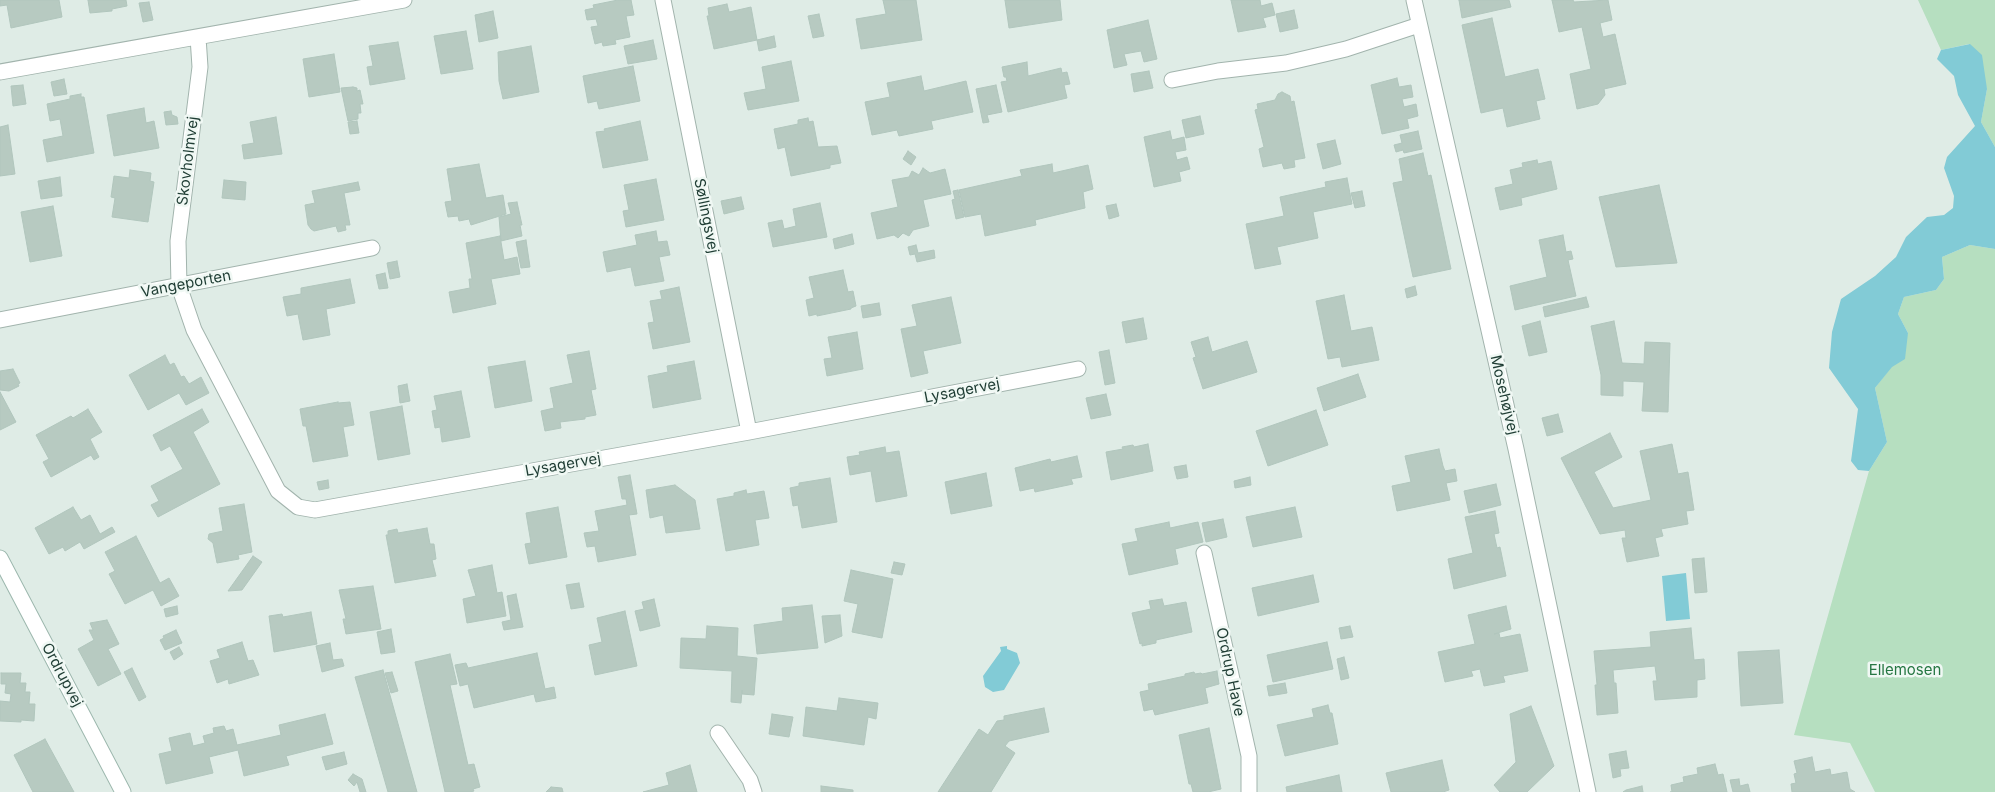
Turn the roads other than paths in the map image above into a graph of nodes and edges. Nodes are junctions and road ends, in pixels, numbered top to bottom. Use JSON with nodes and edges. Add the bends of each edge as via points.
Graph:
{"nodes":[{"id":1,"x":404,"y":0,"type":"edge"},
{"id":2,"x":663,"y":0,"type":"edge"},
{"id":3,"x":1414,"y":0,"type":"edge"},
{"id":4,"x":1419,"y":26,"type":"junction"},
{"id":5,"x":198,"y":37,"type":"junction"},
{"id":6,"x":0,"y":72,"type":"edge"},
{"id":7,"x":1172,"y":80,"type":"dead end"},
{"id":8,"x":372,"y":248,"type":"dead end"},
{"id":9,"x":179,"y":286,"type":"junction"},
{"id":10,"x":0,"y":320,"type":"edge"},
{"id":11,"x":1078,"y":369,"type":"dead end"},
{"id":12,"x":749,"y":432,"type":"junction"},
{"id":13,"x":1204,"y":553,"type":"dead end"},
{"id":14,"x":0,"y":558,"type":"edge"},
{"id":15,"x":718,"y":733,"type":"dead end"},
{"id":16,"x":123,"y":792,"type":"edge"},
{"id":17,"x":754,"y":792,"type":"edge"},
{"id":18,"x":1249,"y":792,"type":"edge"},
{"id":19,"x":1588,"y":792,"type":"edge"}],
"edges":[{"from":1,"to":5,"type":"street"},
{"from":2,"to":12,"type":"street","name":"Søllingsvej"},
{"from":3,"to":4,"type":"street","name":"Mosehøjvej"},
{"from":4,"to":7,"type":"street","via":[[1346,49],[1286,63]]},
{"from":4,"to":19,"type":"street","name":"Mosehøjvej","via":[[1514,441]]},
{"from":5,"to":6,"type":"street"},
{"from":5,"to":9,"type":"street","name":"Skovholmvej","via":[[200,67],[178,241]]},
{"from":8,"to":9,"type":"street","name":"Vangeporten"},
{"from":9,"to":10,"type":"street","name":"Vangeporten"},
{"from":9,"to":12,"type":"street","name":"Lysagervej","via":[[194,330],[278,491],[298,507],[315,510]]},
{"from":11,"to":12,"type":"street","name":"Lysagervej"},
{"from":13,"to":18,"type":"street","name":"Ordrup Have","via":[[1249,756]]},
{"from":14,"to":16,"type":"street","name":"Ordrupvej"},
{"from":15,"to":17,"type":"street","via":[[750,780]]}]}
